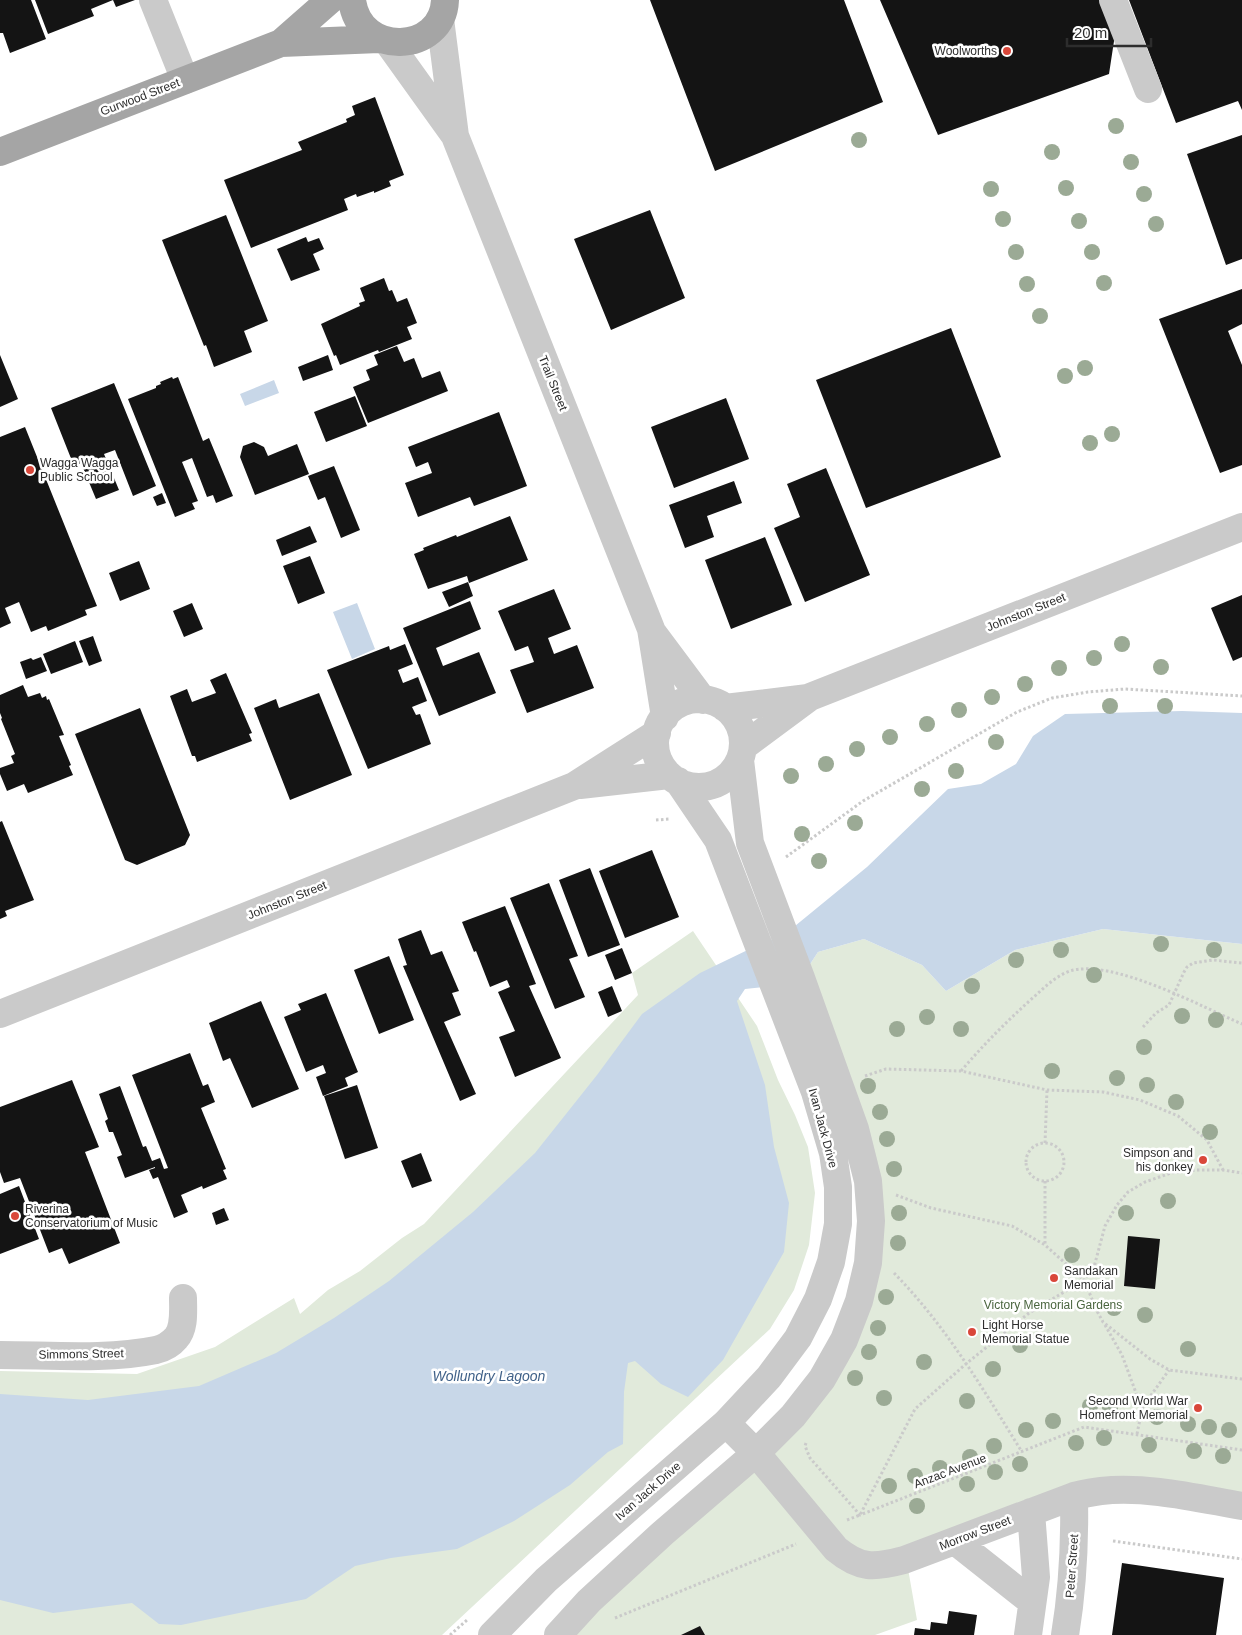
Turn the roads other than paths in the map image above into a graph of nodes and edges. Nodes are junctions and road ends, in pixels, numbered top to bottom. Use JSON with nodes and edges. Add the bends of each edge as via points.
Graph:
{"nodes":[{"id":1,"x":153,"y":0,"type":"edge"},
{"id":2,"x":330,"y":0,"type":"edge"},
{"id":3,"x":352,"y":0,"type":"edge"},
{"id":4,"x":1113,"y":0,"type":"edge"},
{"id":5,"x":445,"y":6,"type":"edge"},
{"id":6,"x":383,"y":40,"type":"junction"},
{"id":7,"x":280,"y":43,"type":"junction"},
{"id":8,"x":185,"y":80,"type":"junction"},
{"id":9,"x":1148,"y":89,"type":"dead end"},
{"id":10,"x":456,"y":136,"type":"junction"},
{"id":11,"x":0,"y":152,"type":"edge"},
{"id":12,"x":1242,"y":527,"type":"edge"},
{"id":13,"x":651,"y":630,"type":"junction"},
{"id":14,"x":810,"y":697,"type":"junction"},
{"id":15,"x":714,"y":704,"type":"junction"},
{"id":16,"x":661,"y":725,"type":"junction"},
{"id":17,"x":742,"y":753,"type":"junction"},
{"id":18,"x":673,"y":778,"type":"junction"},
{"id":19,"x":574,"y":786,"type":"junction"},
{"id":20,"x":0,"y":1014,"type":"edge"},
{"id":21,"x":184,"y":1298,"type":"dead end"},
{"id":22,"x":0,"y":1355,"type":"edge"},
{"id":23,"x":726,"y":1423,"type":"junction"},
{"id":24,"x":756,"y":1453,"type":"junction"},
{"id":25,"x":1074,"y":1496,"type":"junction"},
{"id":26,"x":1242,"y":1506,"type":"edge"},
{"id":27,"x":1031,"y":1512,"type":"junction"},
{"id":28,"x":955,"y":1541,"type":"junction"},
{"id":29,"x":1032,"y":1602,"type":"junction"},
{"id":30,"x":492,"y":1635,"type":"edge"},
{"id":31,"x":558,"y":1635,"type":"edge"},
{"id":32,"x":1028,"y":1635,"type":"edge"},
{"id":33,"x":1065,"y":1635,"type":"edge"}],
"edges":[{"from":1,"to":8,"type":"street"},
{"from":2,"to":7,"type":"main road","name":"Gurwood Street"},
{"from":3,"to":6,"type":"main road","via":[[358,20]]},
{"from":4,"to":9,"type":"street"},
{"from":5,"to":6,"type":"main road","name":"Gurwood Street","via":[[430,31],[417,39],[402,43]]},
{"from":5,"to":10,"type":"street","name":"Trail Street"},
{"from":6,"to":7,"type":"main road","name":"Gurwood Street"},
{"from":6,"to":10,"type":"street","name":"Trail Street"},
{"from":7,"to":8,"type":"main road","name":"Gurwood Street"},
{"from":8,"to":11,"type":"main road","name":"Gurwood Street"},
{"from":10,"to":13,"type":"street","name":"Trail Street"},
{"from":12,"to":14,"type":"street","name":"Johnston Street"},
{"from":13,"to":15,"type":"street","name":"Trail Street"},
{"from":13,"to":16,"type":"street","name":"Trail Street"},
{"from":14,"to":15,"type":"street","name":"Johnston Street"},
{"from":14,"to":17,"type":"street","name":"Johnston Street"},
{"from":15,"to":16,"type":"street","via":[[691,700],[679,704]]},
{"from":15,"to":17,"type":"street","via":[[736,718],[742,731]]},
{"from":16,"to":18,"type":"street","via":[[657,755]]},
{"from":16,"to":19,"type":"street","name":"Johnston Street"},
{"from":17,"to":18,"type":"street","via":[[732,772],[721,782],[706,787],[692,786]]},
{"from":17,"to":24,"type":"street","via":[[750,843],[856,1129],[868,1181],[871,1221],[868,1263],[859,1301],[844,1340],[822,1379],[793,1416]]},
{"from":18,"to":19,"type":"street","name":"Johnston Street"},
{"from":18,"to":23,"type":"street","name":"Ivan Jack Drive","via":[[718,840],[815,1092],[833,1153],[838,1187],[838,1224],[831,1262],[818,1299],[798,1338],[769,1377]]},
{"from":19,"to":20,"type":"street","name":"Johnston Street"},
{"from":21,"to":22,"type":"street","name":"Simmons Street","via":[[182,1326],[177,1337],[158,1350],[113,1355]]},
{"from":23,"to":24,"type":"street","name":"Morrow Street"},
{"from":23,"to":30,"type":"street","name":"Ivan Jack Drive","via":[[546,1580]]},
{"from":24,"to":28,"type":"street","name":"Morrow Street","via":[[836,1549],[860,1565],[890,1564]]},
{"from":24,"to":31,"type":"street","via":[[609,1582]]},
{"from":25,"to":26,"type":"street","name":"Morrow Street","via":[[1129,1490]]},
{"from":25,"to":27,"type":"street","name":"Morrow Street"},
{"from":25,"to":33,"type":"street","name":"Peter Street","via":[[1073,1582]]},
{"from":27,"to":28,"type":"street","name":"Morrow Street"},
{"from":27,"to":29,"type":"street","via":[[1036,1577]]},
{"from":28,"to":29,"type":"street"},
{"from":29,"to":32,"type":"street"}]}
